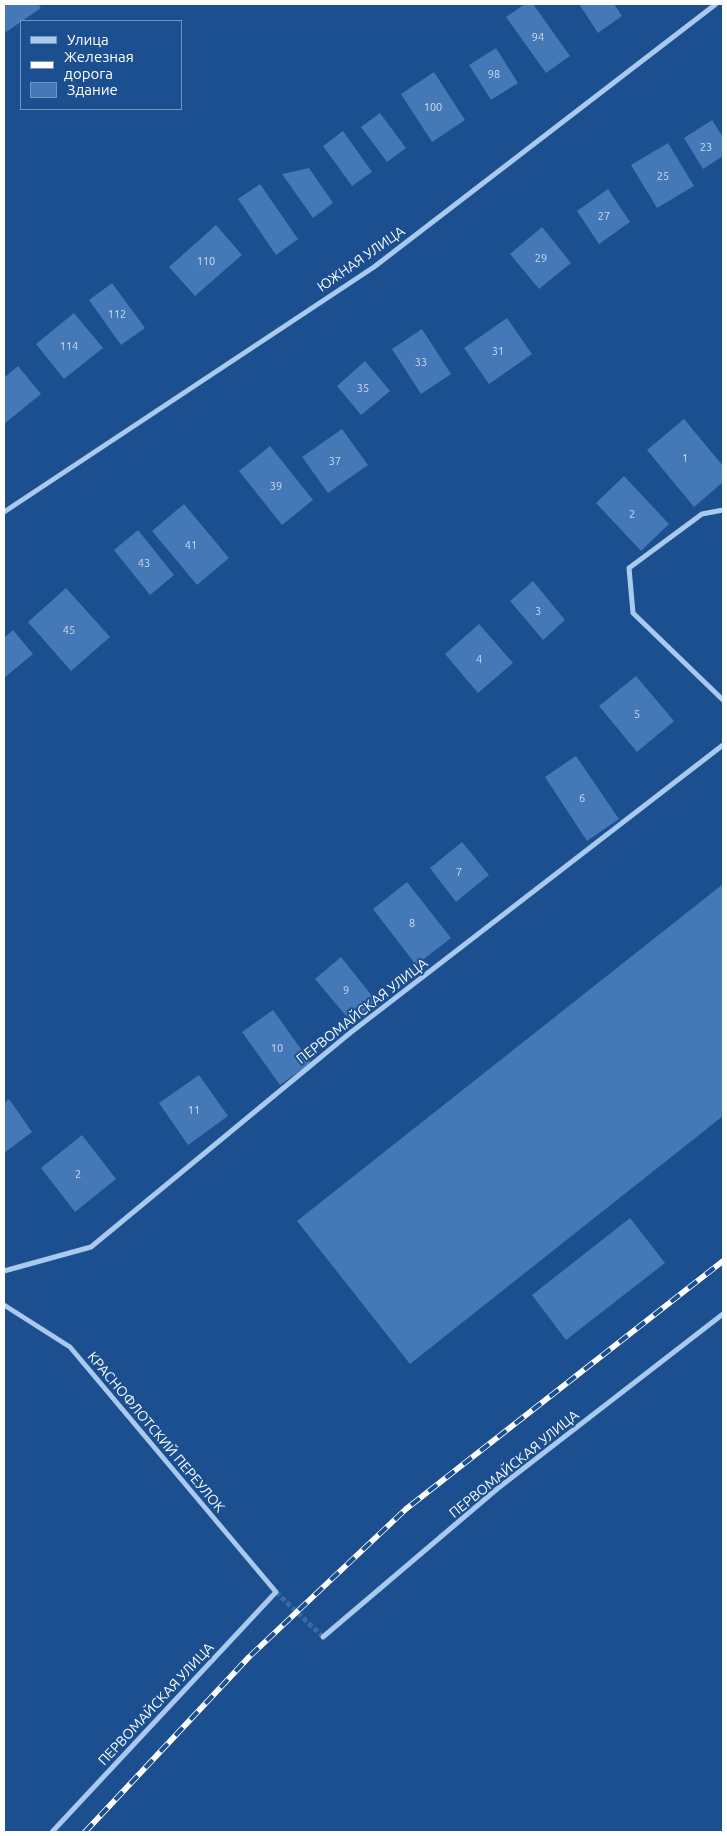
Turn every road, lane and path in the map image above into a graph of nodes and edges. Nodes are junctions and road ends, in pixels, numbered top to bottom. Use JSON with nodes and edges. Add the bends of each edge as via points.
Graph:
{"nodes":[{"id":1,"x":716,"y":4,"type":"edge"},
{"id":2,"x":723,"y":510,"type":"edge"},
{"id":3,"x":4,"y":512,"type":"edge"},
{"id":4,"x":723,"y":700,"type":"edge"},
{"id":5,"x":723,"y":745,"type":"edge"},
{"id":6,"x":4,"y":1271,"type":"edge"},
{"id":7,"x":4,"y":1305,"type":"edge"},
{"id":8,"x":723,"y":1314,"type":"edge"},
{"id":9,"x":276,"y":1592,"type":"joint"},
{"id":10,"x":323,"y":1637,"type":"dead end"},
{"id":11,"x":52,"y":1832,"type":"edge"}],
"edges":[{"from":1,"to":3,"type":"street","name":"ЮЖНАЯ УЛИЦА","via":[[374,267]]},
{"from":2,"to":4,"type":"street","via":[[702,514],[629,568],[633,613]]},
{"from":5,"to":6,"type":"street","name":"ПЕРВОМАЙСКАЯ УЛИЦА","via":[[350,1033],[91,1247]]},
{"from":7,"to":9,"type":"street","name":"КРАСНОФЛОТСКИЙ ПЕРЕУЛОК","via":[[70,1347]]},
{"from":8,"to":10,"type":"street","name":"ПЕРВОМАЙСКАЯ УЛИЦА","via":[[497,1489]]},
{"from":9,"to":11,"type":"street","name":"ПЕРВОМАЙСКАЯ УЛИЦА"}]}
